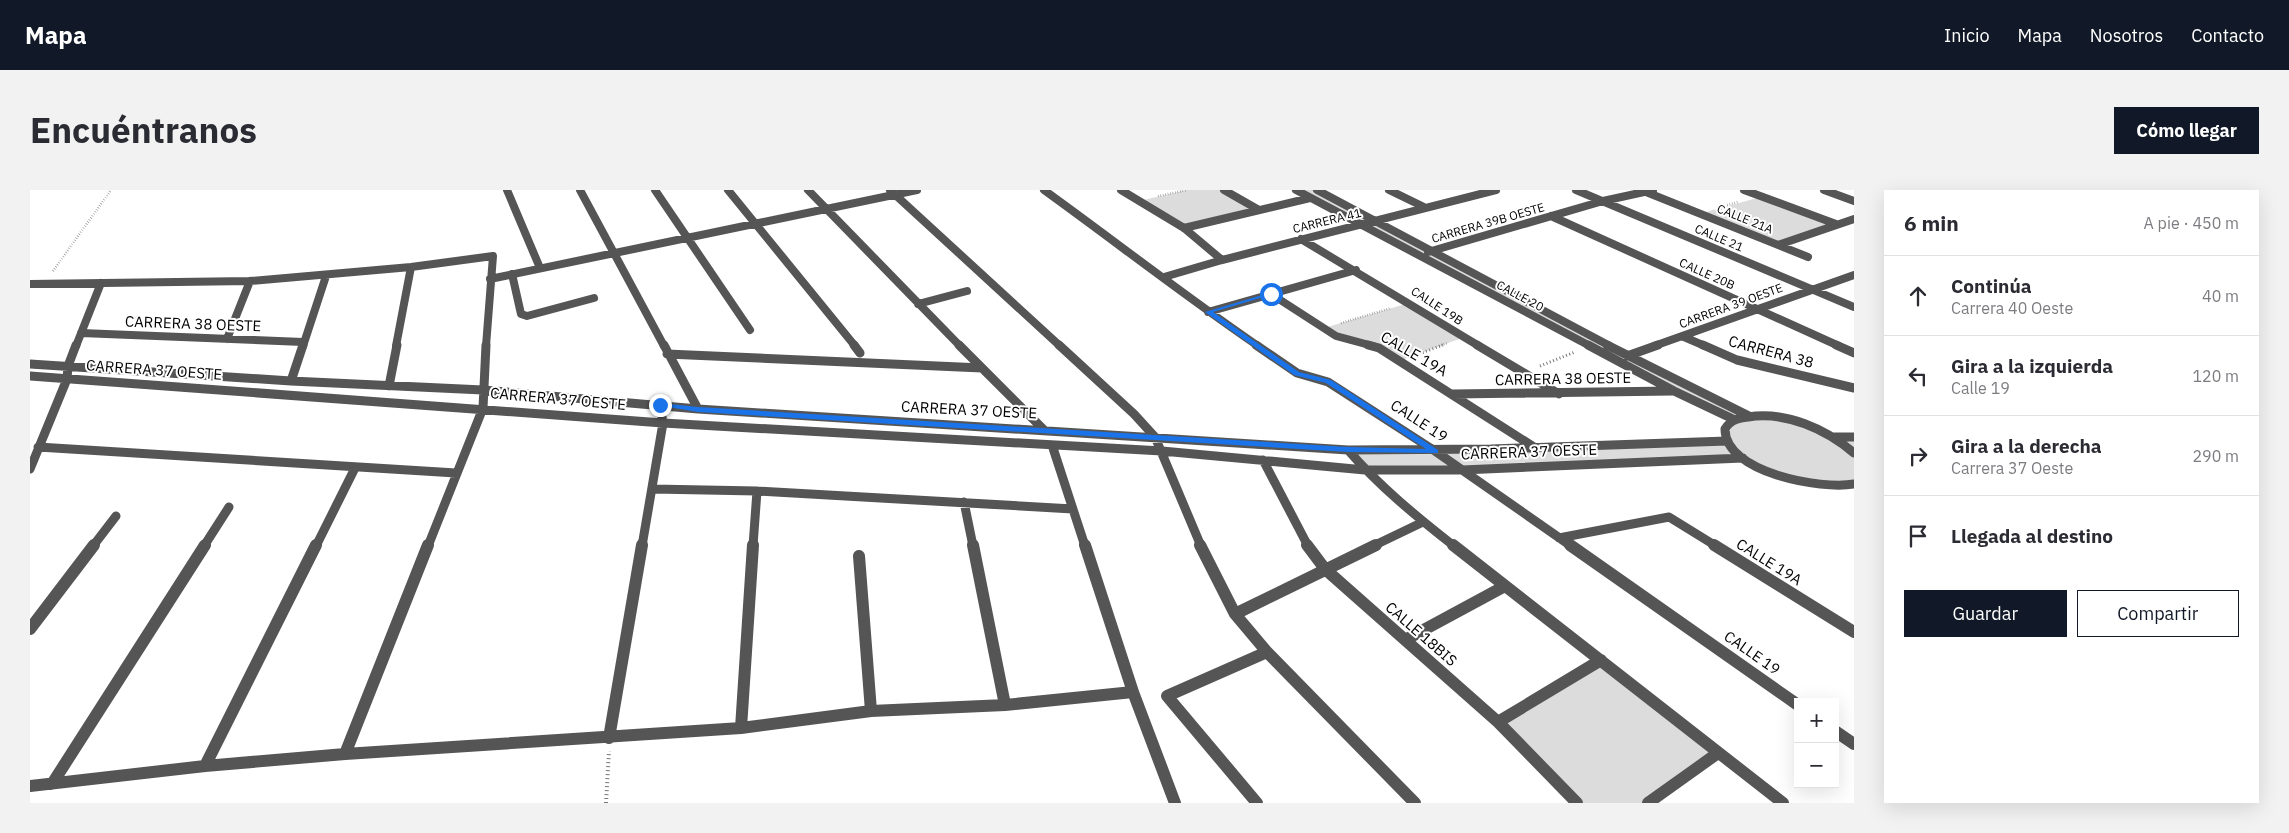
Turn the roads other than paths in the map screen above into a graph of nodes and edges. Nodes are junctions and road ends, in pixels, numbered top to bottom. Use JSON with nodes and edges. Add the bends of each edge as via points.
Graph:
{"nodes":[{"id":1,"x":507,"y":190,"type":"edge"},
{"id":2,"x":580,"y":190,"type":"edge"},
{"id":3,"x":655,"y":190,"type":"edge"},
{"id":4,"x":728,"y":190,"type":"edge"},
{"id":5,"x":808,"y":190,"type":"edge"},
{"id":6,"x":917,"y":190,"type":"edge"},
{"id":7,"x":1046,"y":190,"type":"edge"},
{"id":8,"x":1121,"y":190,"type":"edge"},
{"id":9,"x":1224,"y":190,"type":"edge"},
{"id":10,"x":1296,"y":190,"type":"edge"},
{"id":11,"x":1316,"y":190,"type":"edge"},
{"id":12,"x":1389,"y":190,"type":"edge"},
{"id":13,"x":1496,"y":190,"type":"edge"},
{"id":14,"x":1576,"y":190,"type":"edge"},
{"id":15,"x":1744,"y":190,"type":"edge"},
{"id":16,"x":1824,"y":190,"type":"edge"},
{"id":17,"x":1844,"y":190,"type":"edge"},
{"id":18,"x":1649,"y":191,"type":"edge"},
{"id":19,"x":893,"y":192,"type":"edge"},
{"id":20,"x":1833,"y":193,"type":"junction"},
{"id":21,"x":1310,"y":198,"type":"junction"},
{"id":22,"x":1854,"y":201,"type":"edge"},
{"id":23,"x":1603,"y":202,"type":"junction"},
{"id":24,"x":1424,"y":207,"type":"junction"},
{"id":25,"x":827,"y":209,"type":"junction"},
{"id":26,"x":1259,"y":210,"type":"junction"},
{"id":27,"x":1551,"y":216,"type":"junction"},
{"id":28,"x":1854,"y":219,"type":"edge"},
{"id":29,"x":1374,"y":221,"type":"junction"},
{"id":30,"x":756,"y":224,"type":"junction"},
{"id":31,"x":1836,"y":224,"type":"junction"},
{"id":32,"x":1361,"y":225,"type":"junction"},
{"id":33,"x":1184,"y":228,"type":"junction"},
{"id":34,"x":688,"y":238,"type":"junction"},
{"id":35,"x":1301,"y":239,"type":"junction"},
{"id":36,"x":1778,"y":245,"type":"junction"},
{"id":37,"x":1430,"y":252,"type":"junction"},
{"id":38,"x":616,"y":254,"type":"junction"},
{"id":39,"x":1417,"y":256,"type":"junction"},
{"id":40,"x":1808,"y":257,"type":"dead end"},
{"id":41,"x":1222,"y":260,"type":"junction"},
{"id":42,"x":411,"y":267,"type":"junction"},
{"id":43,"x":540,"y":268,"type":"junction"},
{"id":44,"x":1356,"y":270,"type":"junction"},
{"id":45,"x":512,"y":274,"type":"junction"},
{"id":46,"x":1854,"y":275,"type":"edge"},
{"id":47,"x":326,"y":276,"type":"junction"},
{"id":48,"x":1164,"y":277,"type":"junction"},
{"id":49,"x":490,"y":279,"type":"junction"},
{"id":50,"x":250,"y":281,"type":"junction"},
{"id":51,"x":30,"y":284,"type":"edge"},
{"id":52,"x":100,"y":284,"type":"junction"},
{"id":53,"x":1814,"y":290,"type":"junction"},
{"id":54,"x":967,"y":291,"type":"dead end"},
{"id":55,"x":1271,"y":294,"type":"junction"},
{"id":56,"x":594,"y":298,"type":"dead end"},
{"id":57,"x":918,"y":304,"type":"junction"},
{"id":58,"x":1854,"y":306,"type":"edge"},
{"id":59,"x":1759,"y":309,"type":"junction"},
{"id":60,"x":1208,"y":312,"type":"junction"},
{"id":61,"x":750,"y":330,"type":"dead end"},
{"id":62,"x":81,"y":333,"type":"junction"},
{"id":63,"x":1684,"y":337,"type":"junction"},
{"id":64,"x":226,"y":339,"type":"junction"},
{"id":65,"x":303,"y":342,"type":"junction"},
{"id":66,"x":860,"y":353,"type":"dead end"},
{"id":67,"x":1854,"y":353,"type":"edge"},
{"id":68,"x":667,"y":354,"type":"junction"},
{"id":69,"x":1628,"y":356,"type":"junction"},
{"id":70,"x":1616,"y":360,"type":"junction"},
{"id":71,"x":30,"y":364,"type":"edge"},
{"id":72,"x":68,"y":366,"type":"junction"},
{"id":73,"x":982,"y":368,"type":"junction"},
{"id":74,"x":30,"y":376,"type":"edge"},
{"id":75,"x":67,"y":379,"type":"junction"},
{"id":76,"x":290,"y":381,"type":"junction"},
{"id":77,"x":390,"y":386,"type":"junction"},
{"id":78,"x":1854,"y":388,"type":"edge"},
{"id":79,"x":483,"y":390,"type":"junction"},
{"id":80,"x":1674,"y":391,"type":"junction"},
{"id":81,"x":1452,"y":394,"type":"junction"},
{"id":82,"x":1559,"y":394,"type":"junction"},
{"id":83,"x":660,"y":405,"type":"junction"},
{"id":84,"x":483,"y":408,"type":"junction"},
{"id":85,"x":698,"y":410,"type":"junction"},
{"id":86,"x":1749,"y":416,"type":"junction"},
{"id":87,"x":1735,"y":420,"type":"junction"},
{"id":88,"x":663,"y":423,"type":"junction"},
{"id":89,"x":1044,"y":430,"type":"junction"},
{"id":90,"x":1155,"y":437,"type":"junction"},
{"id":91,"x":1832,"y":437,"type":"junction"},
{"id":92,"x":1854,"y":437,"type":"edge"},
{"id":93,"x":1727,"y":441,"type":"junction"},
{"id":94,"x":1052,"y":445,"type":"junction"},
{"id":95,"x":38,"y":447,"type":"junction"},
{"id":96,"x":1538,"y":449,"type":"junction"},
{"id":97,"x":1348,"y":450,"type":"junction"},
{"id":98,"x":1435,"y":451,"type":"junction"},
{"id":99,"x":1162,"y":452,"type":"junction"},
{"id":100,"x":1854,"y":453,"type":"edge"},
{"id":101,"x":1743,"y":458,"type":"junction"},
{"id":102,"x":1263,"y":460,"type":"junction"},
{"id":103,"x":355,"y":468,"type":"junction"},
{"id":104,"x":30,"y":470,"type":"edge"},
{"id":105,"x":1366,"y":470,"type":"junction"},
{"id":106,"x":1462,"y":470,"type":"junction"},
{"id":107,"x":456,"y":473,"type":"junction"},
{"id":108,"x":1852,"y":485,"type":"edge"},
{"id":109,"x":653,"y":490,"type":"junction"},
{"id":110,"x":757,"y":491,"type":"junction"},
{"id":111,"x":964,"y":502,"type":"junction"},
{"id":112,"x":229,"y":507,"type":"dead end"},
{"id":113,"x":1073,"y":509,"type":"junction"},
{"id":114,"x":116,"y":516,"type":"dead end"},
{"id":115,"x":1424,"y":522,"type":"junction"},
{"id":116,"x":1559,"y":538,"type":"junction"},
{"id":117,"x":859,"y":556,"type":"dead end"},
{"id":118,"x":1325,"y":568,"type":"junction"},
{"id":119,"x":1505,"y":586,"type":"junction"},
{"id":120,"x":1235,"y":614,"type":"junction"},
{"id":121,"x":30,"y":629,"type":"edge"},
{"id":122,"x":1854,"y":632,"type":"edge"},
{"id":123,"x":1406,"y":640,"type":"junction"},
{"id":124,"x":1267,"y":652,"type":"junction"},
{"id":125,"x":1600,"y":660,"type":"junction"},
{"id":126,"x":1133,"y":692,"type":"junction"},
{"id":127,"x":1794,"y":702,"type":"edge"},
{"id":128,"x":1005,"y":705,"type":"junction"},
{"id":129,"x":871,"y":711,"type":"junction"},
{"id":130,"x":1498,"y":722,"type":"junction"},
{"id":131,"x":741,"y":728,"type":"junction"},
{"id":132,"x":1839,"y":734,"type":"edge"},
{"id":133,"x":609,"y":738,"type":"junction"},
{"id":134,"x":1854,"y":744,"type":"edge"},
{"id":135,"x":1718,"y":753,"type":"junction"},
{"id":136,"x":345,"y":754,"type":"junction"},
{"id":137,"x":205,"y":766,"type":"junction"},
{"id":138,"x":52,"y":784,"type":"junction"},
{"id":139,"x":30,"y":786,"type":"edge"},
{"id":140,"x":1175,"y":803,"type":"edge"},
{"id":141,"x":1257,"y":803,"type":"edge"},
{"id":142,"x":1415,"y":803,"type":"edge"},
{"id":143,"x":1577,"y":803,"type":"edge"},
{"id":144,"x":1648,"y":803,"type":"edge"},
{"id":145,"x":1783,"y":803,"type":"edge"}],
"edges":[{"from":1,"to":43,"type":"street"},
{"from":2,"to":38,"type":"street"},
{"from":3,"to":34,"type":"street"},
{"from":4,"to":30,"type":"street"},
{"from":5,"to":25,"type":"street"},
{"from":6,"to":19,"type":"street"},
{"from":7,"to":48,"type":"street","name":"CALLE 19"},
{"from":8,"to":33,"type":"street"},
{"from":9,"to":26,"type":"street"},
{"from":10,"to":21,"type":"street","name":"CALLE 20"},
{"from":11,"to":29,"type":"street","name":"CALLE 20"},
{"from":12,"to":24,"type":"street"},
{"from":13,"to":24,"type":"street","name":"CARRERA 41"},
{"from":14,"to":23,"type":"street","name":"CALLE 21"},
{"from":15,"to":31,"type":"street"},
{"from":16,"to":20,"type":"street"},
{"from":17,"to":20,"type":"street"},
{"from":18,"to":23,"type":"street","name":"CARRERA 39B OESTE"},
{"from":18,"to":36,"type":"street","name":"CALLE 21A"},
{"from":19,"to":25,"type":"street"},
{"from":19,"to":90,"type":"street","via":[[1120,400]]},
{"from":20,"to":22,"type":"street"},
{"from":21,"to":26,"type":"street"},
{"from":21,"to":32,"type":"street","name":"CALLE 20"},
{"from":23,"to":27,"type":"street","name":"CARRERA 39B OESTE"},
{"from":23,"to":53,"type":"street","name":"CALLE 21"},
{"from":24,"to":29,"type":"street","name":"CARRERA 41"},
{"from":25,"to":30,"type":"street"},
{"from":25,"to":57,"type":"street"},
{"from":26,"to":33,"type":"street"},
{"from":27,"to":37,"type":"street","name":"CARRERA 39B OESTE"},
{"from":27,"to":59,"type":"street","name":"CALLE 20B"},
{"from":28,"to":31,"type":"street"},
{"from":29,"to":32,"type":"street","name":"CARRERA 41"},
{"from":29,"to":37,"type":"street","name":"CALLE 20"},
{"from":30,"to":34,"type":"street"},
{"from":30,"to":66,"type":"street"},
{"from":31,"to":36,"type":"street"},
{"from":32,"to":35,"type":"street","name":"CARRERA 41"},
{"from":32,"to":39,"type":"street","name":"CALLE 20"},
{"from":33,"to":41,"type":"street"},
{"from":34,"to":38,"type":"street"},
{"from":34,"to":61,"type":"street"},
{"from":35,"to":41,"type":"street","name":"CARRERA 41"},
{"from":35,"to":44,"type":"street","name":"CALLE 19B"},
{"from":36,"to":40,"type":"street","name":"CALLE 21A"},
{"from":37,"to":39,"type":"street","name":"CARRERA 39B OESTE"},
{"from":37,"to":69,"type":"street","name":"CALLE 20"},
{"from":38,"to":43,"type":"street"},
{"from":38,"to":68,"type":"street"},
{"from":39,"to":70,"type":"street","name":"CALLE 20"},
{"from":41,"to":48,"type":"street","name":"CARRERA 41"},
{"from":42,"to":47,"type":"street"},
{"from":42,"to":49,"type":"street","via":[[493,256]]},
{"from":42,"to":77,"type":"street"},
{"from":43,"to":45,"type":"street"},
{"from":44,"to":55,"type":"street"},
{"from":44,"to":82,"type":"street","name":"CALLE 19B","via":[[1462,338]]},
{"from":45,"to":49,"type":"street"},
{"from":45,"to":56,"type":"street","via":[[521,314],[537,314]]},
{"from":46,"to":53,"type":"street","name":"CARRERA 39 OESTE"},
{"from":47,"to":50,"type":"street"},
{"from":47,"to":65,"type":"street"},
{"from":48,"to":60,"type":"street","name":"CALLE 19"},
{"from":49,"to":79,"type":"street"},
{"from":50,"to":52,"type":"street"},
{"from":50,"to":64,"type":"street"},
{"from":51,"to":52,"type":"street"},
{"from":52,"to":62,"type":"street"},
{"from":53,"to":58,"type":"street","name":"CALLE 21"},
{"from":53,"to":59,"type":"street","name":"CARRERA 39 OESTE"},
{"from":54,"to":57,"type":"street"},
{"from":55,"to":60,"type":"street"},
{"from":55,"to":81,"type":"street","name":"CALLE 19A","via":[[1336,336],[1379,348]]},
{"from":57,"to":73,"type":"street"},
{"from":59,"to":63,"type":"street","name":"CARRERA 39 OESTE"},
{"from":59,"to":67,"type":"street","name":"CALLE 20B"},
{"from":60,"to":98,"type":"street","name":"CALLE 19","via":[[1296,373],[1328,382]]},
{"from":62,"to":64,"type":"street","name":"CARRERA 38 OESTE"},
{"from":62,"to":72,"type":"street"},
{"from":63,"to":69,"type":"street","name":"CARRERA 39 OESTE"},
{"from":63,"to":78,"type":"street","name":"CARRERA 38","via":[[1737,360]]},
{"from":64,"to":65,"type":"street","name":"CARRERA 38 OESTE"},
{"from":65,"to":76,"type":"street"},
{"from":68,"to":73,"type":"street"},
{"from":68,"to":85,"type":"street"},
{"from":69,"to":70,"type":"street","name":"CARRERA 39 OESTE"},
{"from":69,"to":86,"type":"street","name":"CALLE 20"},
{"from":70,"to":80,"type":"street","name":"CALLE 20"},
{"from":71,"to":72,"type":"street","name":"CARRERA 37 OESTE"},
{"from":72,"to":75,"type":"street"},
{"from":72,"to":76,"type":"street","name":"CARRERA 37 OESTE"},
{"from":73,"to":89,"type":"street"},
{"from":74,"to":75,"type":"street","name":"CARRERA 37 OESTE"},
{"from":75,"to":84,"type":"street","name":"CARRERA 37 OESTE"},
{"from":75,"to":95,"type":"street"},
{"from":76,"to":77,"type":"street","name":"CARRERA 37 OESTE"},
{"from":77,"to":79,"type":"street","name":"CARRERA 37 OESTE"},
{"from":79,"to":83,"type":"street","name":"CARRERA 37 OESTE"},
{"from":79,"to":84,"type":"street"},
{"from":80,"to":82,"type":"street","name":"CARRERA 38 OESTE"},
{"from":80,"to":87,"type":"street","name":"CALLE 20"},
{"from":81,"to":82,"type":"street","name":"CARRERA 38 OESTE"},
{"from":81,"to":96,"type":"street","name":"CALLE 19A"},
{"from":83,"to":85,"type":"street","name":"CARRERA 37 OESTE"},
{"from":83,"to":88,"type":"street"},
{"from":84,"to":88,"type":"street","name":"CARRERA 37 OESTE"},
{"from":84,"to":107,"type":"street"},
{"from":85,"to":89,"type":"street","name":"CARRERA 37 OESTE"},
{"from":86,"to":87,"type":"street"},
{"from":86,"to":91,"type":"street","via":[[1790,420]]},
{"from":87,"to":93,"type":"street","via":[[1725,431]]},
{"from":88,"to":94,"type":"street","name":"CARRERA 37 OESTE"},
{"from":88,"to":109,"type":"street"},
{"from":89,"to":90,"type":"street","name":"CARRERA 37 OESTE"},
{"from":90,"to":97,"type":"street","name":"CARRERA 37 OESTE"},
{"from":90,"to":99,"type":"street"},
{"from":91,"to":92,"type":"street"},
{"from":91,"to":100,"type":"street"},
{"from":93,"to":96,"type":"street","name":"CARRERA 37 OESTE"},
{"from":93,"to":101,"type":"street"},
{"from":94,"to":99,"type":"street","name":"CARRERA 37 OESTE"},
{"from":94,"to":113,"type":"street"},
{"from":95,"to":103,"type":"street"},
{"from":95,"to":104,"type":"street"},
{"from":96,"to":98,"type":"street","name":"CARRERA 37 OESTE"},
{"from":97,"to":98,"type":"street","name":"CARRERA 37 OESTE"},
{"from":97,"to":105,"type":"street"},
{"from":98,"to":106,"type":"street","name":"CALLE 19"},
{"from":99,"to":102,"type":"street","name":"CARRERA 37 OESTE"},
{"from":99,"to":120,"type":"street","via":[[1203,552]]},
{"from":101,"to":106,"type":"street","name":"CARRERA 37 OESTE"},
{"from":101,"to":108,"type":"street","via":[[1792,481],[1831,487]]},
{"from":102,"to":105,"type":"street","name":"CARRERA 37 OESTE"},
{"from":102,"to":118,"type":"street","name":"CALLE 18BIS","via":[[1307,545]]},
{"from":103,"to":107,"type":"street"},
{"from":103,"to":137,"type":"street"},
{"from":105,"to":106,"type":"street","name":"CARRERA 37 OESTE"},
{"from":105,"to":115,"type":"street"},
{"from":106,"to":116,"type":"street","name":"CALLE 19"},
{"from":107,"to":136,"type":"street"},
{"from":109,"to":110,"type":"street"},
{"from":109,"to":133,"type":"street"},
{"from":110,"to":111,"type":"street"},
{"from":110,"to":131,"type":"street"},
{"from":111,"to":113,"type":"street"},
{"from":111,"to":128,"type":"street"},
{"from":112,"to":138,"type":"street"},
{"from":113,"to":126,"type":"street"},
{"from":114,"to":121,"type":"street"},
{"from":115,"to":118,"type":"street"},
{"from":115,"to":119,"type":"street"},
{"from":116,"to":122,"type":"street","name":"CALLE 19A","via":[[1669,517]]},
{"from":116,"to":127,"type":"street","name":"CALLE 19"},
{"from":117,"to":129,"type":"street"},
{"from":118,"to":120,"type":"street"},
{"from":118,"to":123,"type":"street","name":"CALLE 18BIS"},
{"from":119,"to":123,"type":"street"},
{"from":119,"to":125,"type":"street"},
{"from":120,"to":124,"type":"street"},
{"from":123,"to":130,"type":"street","name":"CALLE 18BIS"},
{"from":124,"to":141,"type":"street","via":[[1167,696]]},
{"from":124,"to":142,"type":"street"},
{"from":125,"to":130,"type":"street"},
{"from":125,"to":135,"type":"street"},
{"from":126,"to":128,"type":"street"},
{"from":126,"to":140,"type":"street"},
{"from":128,"to":129,"type":"street"},
{"from":129,"to":131,"type":"street"},
{"from":130,"to":143,"type":"street","name":"CALLE 18BIS"},
{"from":131,"to":133,"type":"street"},
{"from":132,"to":134,"type":"street"},
{"from":133,"to":136,"type":"street"},
{"from":135,"to":144,"type":"street"},
{"from":135,"to":145,"type":"street"},
{"from":136,"to":137,"type":"street"},
{"from":137,"to":138,"type":"street"},
{"from":138,"to":139,"type":"street"}]}
